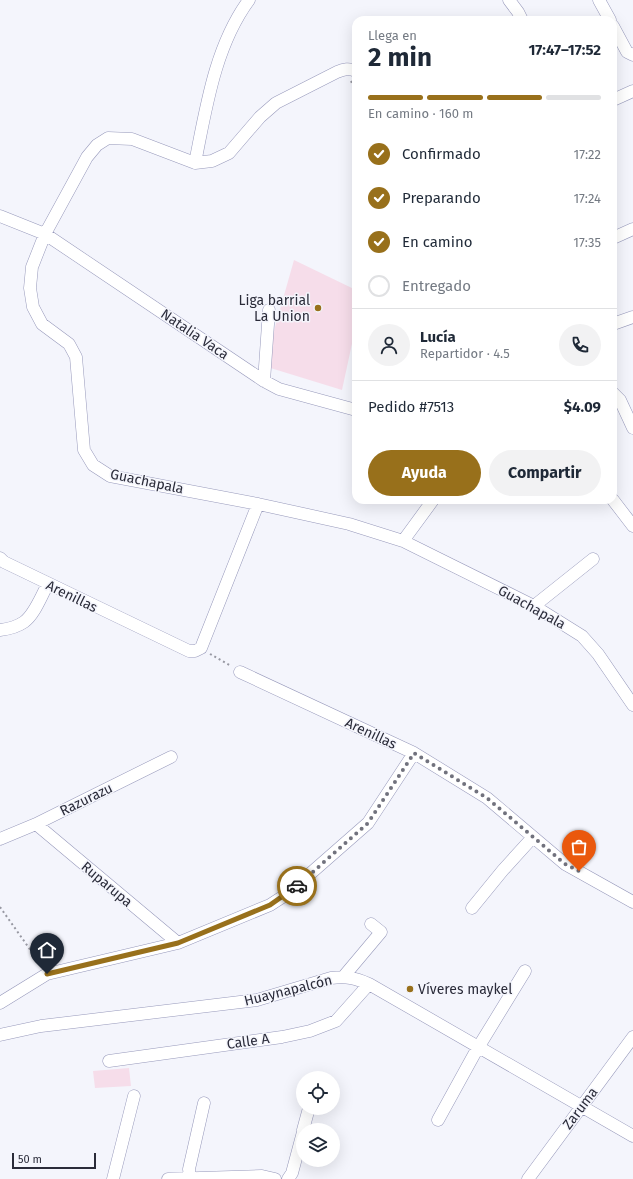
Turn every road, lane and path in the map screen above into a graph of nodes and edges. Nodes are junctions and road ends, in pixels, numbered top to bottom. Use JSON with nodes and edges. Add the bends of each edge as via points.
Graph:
{"nodes":[{"id":1,"x":249,"y":0,"type":"edge"},
{"id":2,"x":509,"y":0,"type":"edge"},
{"id":3,"x":599,"y":0,"type":"edge"},
{"id":4,"x":520,"y":16,"type":"edge"},
{"id":5,"x":608,"y":16,"type":"edge"},
{"id":6,"x":617,"y":33,"type":"edge"},
{"id":7,"x":633,"y":55,"type":"edge"},
{"id":8,"x":352,"y":69,"type":"edge"},
{"id":9,"x":633,"y":90,"type":"edge"},
{"id":10,"x":617,"y":98,"type":"edge"},
{"id":11,"x":194,"y":163,"type":"junction"},
{"id":12,"x":0,"y":216,"type":"edge"},
{"id":13,"x":633,"y":229,"type":"edge"},
{"id":14,"x":45,"y":234,"type":"junction"},
{"id":15,"x":617,"y":236,"type":"edge"},
{"id":16,"x":269,"y":310,"type":"dead end"},
{"id":17,"x":633,"y":317,"type":"edge"},
{"id":18,"x":617,"y":323,"type":"edge"},
{"id":19,"x":264,"y":381,"type":"junction"},
{"id":20,"x":617,"y":397,"type":"edge"},
{"id":21,"x":352,"y":409,"type":"edge"},
{"id":22,"x":633,"y":428,"type":"edge"},
{"id":23,"x":258,"y":504,"type":"junction"},
{"id":24,"x":430,"y":504,"type":"edge"},
{"id":25,"x":616,"y":504,"type":"edge"},
{"id":26,"x":633,"y":526,"type":"edge"},
{"id":27,"x":403,"y":541,"type":"junction"},
{"id":28,"x":0,"y":558,"type":"edge"},
{"id":29,"x":593,"y":559,"type":"dead end"},
{"id":30,"x":48,"y":584,"type":"junction"},
{"id":31,"x":534,"y":606,"type":"junction"},
{"id":32,"x":0,"y":630,"type":"edge"},
{"id":33,"x":201,"y":648,"type":"junction"},
{"id":34,"x":240,"y":672,"type":"joint"},
{"id":35,"x":633,"y":705,"type":"edge"},
{"id":36,"x":414,"y":753,"type":"junction"},
{"id":37,"x":171,"y":757,"type":"dead end"},
{"id":38,"x":36,"y":824,"type":"junction"},
{"id":39,"x":533,"y":837,"type":"junction"},
{"id":40,"x":0,"y":839,"type":"edge"},
{"id":41,"x":633,"y":902,"type":"edge"},
{"id":42,"x":0,"y":907,"type":"edge"},
{"id":43,"x":472,"y":908,"type":"dead end"},
{"id":44,"x":371,"y":924,"type":"dead end"},
{"id":45,"x":178,"y":943,"type":"junction"},
{"id":46,"x":525,"y":971,"type":"dead end"},
{"id":47,"x":47,"y":974,"type":"junction"},
{"id":48,"x":344,"y":976,"type":"junction"},
{"id":49,"x":369,"y":984,"type":"junction"},
{"id":50,"x":0,"y":1003,"type":"edge"},
{"id":51,"x":0,"y":1035,"type":"edge"},
{"id":52,"x":633,"y":1037,"type":"edge"},
{"id":53,"x":478,"y":1048,"type":"junction"},
{"id":54,"x":109,"y":1061,"type":"dead end"},
{"id":55,"x":134,"y":1096,"type":"dead end"},
{"id":56,"x":204,"y":1103,"type":"dead end"},
{"id":57,"x":581,"y":1106,"type":"junction"},
{"id":58,"x":438,"y":1120,"type":"dead end"},
{"id":59,"x":633,"y":1136,"type":"edge"},
{"id":60,"x":296,"y":1158,"type":"edge"},
{"id":61,"x":190,"y":1177,"type":"junction"},
{"id":62,"x":113,"y":1179,"type":"edge"},
{"id":63,"x":168,"y":1179,"type":"edge"},
{"id":64,"x":175,"y":1179,"type":"edge"},
{"id":65,"x":275,"y":1179,"type":"edge"},
{"id":66,"x":288,"y":1179,"type":"edge"},
{"id":67,"x":528,"y":1179,"type":"edge"}],
"edges":[{"from":1,"to":11,"type":"street","via":[[238,14],[220,58],[210,89]]},
{"from":2,"to":4,"type":"street"},
{"from":3,"to":5,"type":"street"},
{"from":6,"to":7,"type":"street","via":[[627,52]]},
{"from":8,"to":11,"type":"street","via":[[337,72],[276,103],[260,117],[229,153],[212,161]]},
{"from":9,"to":10,"type":"street"},
{"from":11,"to":14,"type":"street","name":"Guachapala","via":[[132,139],[108,138],[97,144],[86,157]]},
{"from":12,"to":14,"type":"street","name":"Natalia Vaca"},
{"from":13,"to":15,"type":"street"},
{"from":14,"to":19,"type":"street","name":"Natalia Vaca"},
{"from":14,"to":23,"type":"street","name":"Guachapala","via":[[32,267],[30,288],[33,307],[42,324],[69,344],[76,357],[84,450],[93,465],[110,476]]},
{"from":16,"to":19,"type":"street"},
{"from":17,"to":18,"type":"street"},
{"from":19,"to":21,"type":"street","name":"Natalia Vaca","via":[[279,389]]},
{"from":20,"to":22,"type":"street"},
{"from":23,"to":27,"type":"street","name":"Guachapala","via":[[349,524]]},
{"from":23,"to":33,"type":"street"},
{"from":24,"to":27,"type":"street"},
{"from":25,"to":26,"type":"street"},
{"from":27,"to":31,"type":"street","name":"Guachapala"},
{"from":28,"to":30,"type":"street","name":"Arenillas"},
{"from":29,"to":31,"type":"street"},
{"from":30,"to":32,"type":"street","via":[[33,613],[24,622]]},
{"from":30,"to":33,"type":"street","name":"Arenillas","via":[[188,651]]},
{"from":31,"to":35,"type":"street","name":"Guachapala","via":[[582,636],[598,654]]},
{"from":33,"to":34,"type":"path"},
{"from":34,"to":36,"type":"street","name":"Arenillas"},
{"from":36,"to":39,"type":"street","name":"Arenillas","via":[[487,798]]},
{"from":36,"to":45,"type":"street","via":[[368,823],[287,894],[270,905]]},
{"from":37,"to":38,"type":"street","name":"Razurazu"},
{"from":38,"to":40,"type":"street","name":"Razurazu"},
{"from":38,"to":45,"type":"street","name":"Ruparupa"},
{"from":39,"to":41,"type":"street","name":"Arenillas","via":[[565,864]]},
{"from":39,"to":43,"type":"street"},
{"from":42,"to":47,"type":"path"},
{"from":44,"to":48,"type":"street","via":[[381,932]]},
{"from":45,"to":47,"type":"street"},
{"from":46,"to":53,"type":"street"},
{"from":47,"to":50,"type":"street"},
{"from":48,"to":49,"type":"street","name":"Huaynapalcón"},
{"from":48,"to":51,"type":"street","name":"Huaynapalcón","via":[[257,1000],[41,1026]]},
{"from":49,"to":53,"type":"street","name":"Huaynapalcón"},
{"from":49,"to":54,"type":"street","name":"Calle A","via":[[336,1021],[310,1031]]},
{"from":52,"to":57,"type":"street","name":"Zaruma"},
{"from":53,"to":57,"type":"street","name":"Huaynapalcón"},
{"from":53,"to":58,"type":"street"},
{"from":55,"to":62,"type":"street"},
{"from":56,"to":61,"type":"street"},
{"from":57,"to":59,"type":"street","name":"Huaynapalcón"},
{"from":57,"to":67,"type":"street","name":"Zaruma"},
{"from":60,"to":66,"type":"street"},
{"from":61,"to":64,"type":"street"},
{"from":61,"to":65,"type":"street","via":[[262,1176]]},
{"from":63,"to":64,"type":"street"}]}
